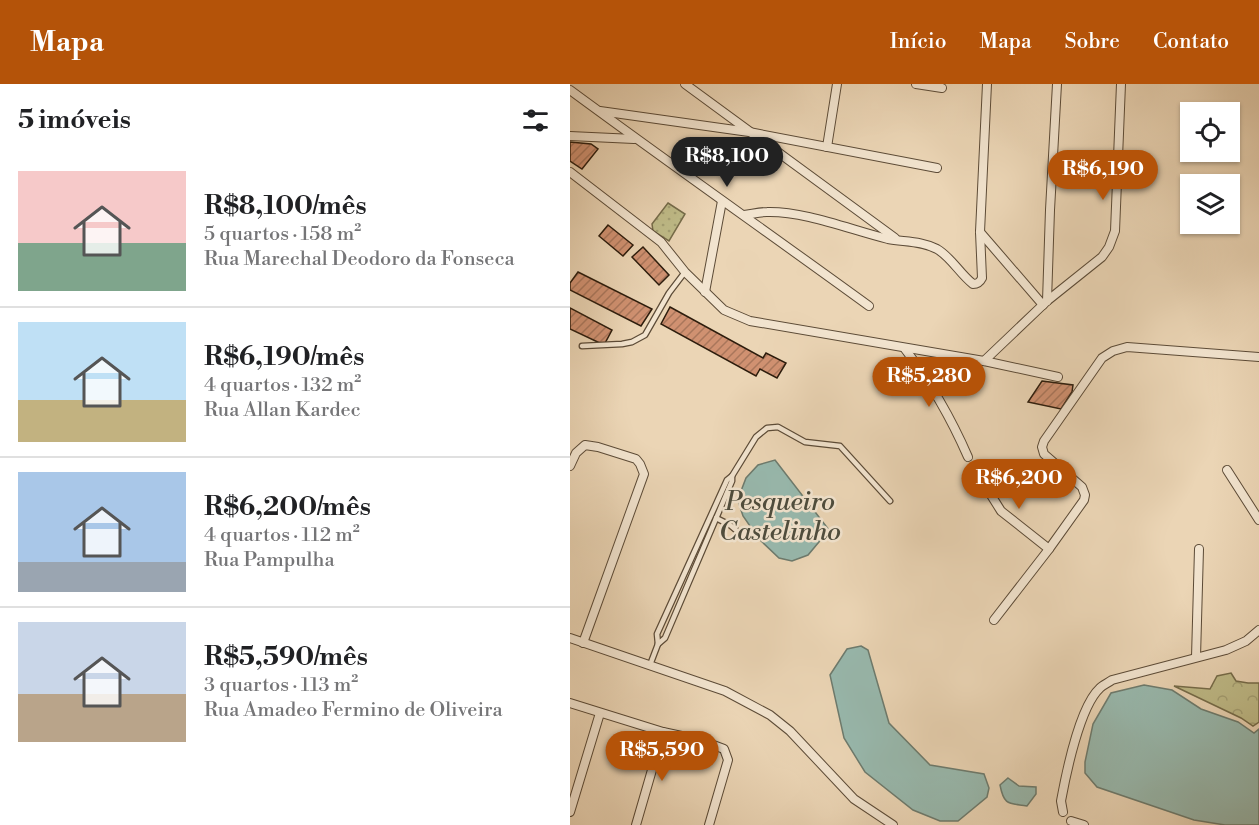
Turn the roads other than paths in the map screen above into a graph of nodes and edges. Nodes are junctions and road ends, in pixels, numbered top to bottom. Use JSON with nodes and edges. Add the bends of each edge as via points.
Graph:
{"nodes":[{"id":1,"x":685,"y":84,"type":"edge"},
{"id":2,"x":837,"y":84,"type":"edge"},
{"id":3,"x":916,"y":84,"type":"edge"},
{"id":4,"x":987,"y":84,"type":"edge"},
{"id":5,"x":1058,"y":84,"type":"edge"},
{"id":6,"x":1121,"y":84,"type":"edge"},
{"id":7,"x":942,"y":88,"type":"dead end"},
{"id":8,"x":570,"y":90,"type":"edge"},
{"id":9,"x":599,"y":111,"type":"junction"},
{"id":10,"x":749,"y":132,"type":"junction"},
{"id":11,"x":570,"y":135,"type":"edge"},
{"id":12,"x":635,"y":139,"type":"junction"},
{"id":13,"x":827,"y":147,"type":"junction"},
{"id":14,"x":937,"y":168,"type":"dead end"},
{"id":15,"x":570,"y":172,"type":"edge"},
{"id":16,"x":722,"y":201,"type":"junction"},
{"id":17,"x":744,"y":215,"type":"junction"},
{"id":18,"x":980,"y":231,"type":"junction"},
{"id":19,"x":899,"y":241,"type":"junction"},
{"id":20,"x":685,"y":272,"type":"junction"},
{"id":21,"x":705,"y":292,"type":"junction"},
{"id":22,"x":1045,"y":303,"type":"junction"},
{"id":23,"x":869,"y":306,"type":"dead end"},
{"id":24,"x":582,"y":346,"type":"dead end"},
{"id":25,"x":905,"y":349,"type":"junction"},
{"id":26,"x":1259,"y":357,"type":"edge"},
{"id":27,"x":984,"y":362,"type":"junction"},
{"id":28,"x":1058,"y":377,"type":"dead end"},
{"id":29,"x":968,"y":457,"type":"dead end"},
{"id":30,"x":570,"y":466,"type":"edge"},
{"id":31,"x":1227,"y":470,"type":"dead end"},
{"id":32,"x":732,"y":476,"type":"junction"},
{"id":33,"x":981,"y":479,"type":"dead end"},
{"id":34,"x":890,"y":501,"type":"dead end"},
{"id":35,"x":711,"y":516,"type":"junction"},
{"id":36,"x":717,"y":518,"type":"junction"},
{"id":37,"x":1259,"y":520,"type":"edge"},
{"id":38,"x":743,"y":536,"type":"dead end"},
{"id":39,"x":1049,"y":549,"type":"junction"},
{"id":40,"x":1199,"y":549,"type":"dead end"},
{"id":41,"x":691,"y":559,"type":"junction"},
{"id":42,"x":698,"y":562,"type":"junction"},
{"id":43,"x":673,"y":597,"type":"junction"},
{"id":44,"x":681,"y":601,"type":"junction"},
{"id":45,"x":994,"y":620,"type":"dead end"},
{"id":46,"x":1259,"y":630,"type":"edge"},
{"id":47,"x":570,"y":639,"type":"edge"},
{"id":48,"x":583,"y":643,"type":"junction"},
{"id":49,"x":658,"y":644,"type":"junction"},
{"id":50,"x":1196,"y":657,"type":"junction"},
{"id":51,"x":650,"y":665,"type":"junction"},
{"id":52,"x":570,"y":703,"type":"edge"},
{"id":53,"x":600,"y":712,"type":"junction"},
{"id":54,"x":663,"y":732,"type":"junction"},
{"id":55,"x":570,"y":812,"type":"edge"},
{"id":56,"x":1063,"y":812,"type":"dead end"},
{"id":57,"x":1071,"y":821,"type":"dead end"},
{"id":58,"x":636,"y":825,"type":"edge"},
{"id":59,"x":709,"y":825,"type":"edge"},
{"id":60,"x":893,"y":825,"type":"edge"},
{"id":61,"x":1084,"y":825,"type":"edge"}],
"edges":[{"from":1,"to":10,"type":"street"},
{"from":2,"to":13,"type":"street"},
{"from":3,"to":7,"type":"street"},
{"from":4,"to":18,"type":"street"},
{"from":5,"to":22,"type":"street"},
{"from":6,"to":22,"type":"street","via":[[1115,231],[1102,257]]},
{"from":8,"to":9,"type":"street"},
{"from":9,"to":10,"type":"street"},
{"from":9,"to":12,"type":"street"},
{"from":10,"to":13,"type":"street"},
{"from":10,"to":19,"type":"street"},
{"from":11,"to":12,"type":"street"},
{"from":12,"to":16,"type":"street"},
{"from":13,"to":14,"type":"street"},
{"from":15,"to":20,"type":"street","via":[[661,242]]},
{"from":16,"to":17,"type":"street"},
{"from":16,"to":21,"type":"street"},
{"from":17,"to":19,"type":"street","via":[[768,212],[804,217]]},
{"from":17,"to":23,"type":"street"},
{"from":18,"to":19,"type":"street","via":[[982,278],[973,284],[935,248]]},
{"from":18,"to":22,"type":"street"},
{"from":20,"to":21,"type":"street"},
{"from":20,"to":24,"type":"lane","via":[[645,335],[622,344]]},
{"from":21,"to":25,"type":"street","via":[[724,310],[750,321]]},
{"from":22,"to":27,"type":"street"},
{"from":25,"to":27,"type":"street"},
{"from":25,"to":29,"type":"street","via":[[949,415]]},
{"from":26,"to":39,"type":"street","via":[[1127,347],[1102,358],[1042,447],[1044,454],[1082,487],[1085,495]]},
{"from":27,"to":28,"type":"street"},
{"from":30,"to":48,"type":"street","via":[[580,448],[598,447],[636,459],[644,474]]},
{"from":31,"to":37,"type":"street"},
{"from":32,"to":34,"type":"lane","via":[[756,437],[767,428],[778,427],[805,442],[840,446]]},
{"from":32,"to":35,"type":"lane"},
{"from":32,"to":36,"type":"lane"},
{"from":33,"to":39,"type":"street","via":[[1001,512]]},
{"from":35,"to":36,"type":"lane"},
{"from":35,"to":41,"type":"lane"},
{"from":36,"to":38,"type":"lane"},
{"from":36,"to":42,"type":"lane"},
{"from":39,"to":45,"type":"street"},
{"from":40,"to":50,"type":"street"},
{"from":41,"to":42,"type":"lane"},
{"from":41,"to":43,"type":"lane"},
{"from":42,"to":44,"type":"lane"},
{"from":43,"to":44,"type":"lane"},
{"from":43,"to":49,"type":"lane","via":[[657,634]]},
{"from":44,"to":49,"type":"lane","via":[[665,638]]},
{"from":46,"to":50,"type":"street","via":[[1226,650]]},
{"from":47,"to":48,"type":"street"},
{"from":48,"to":51,"type":"street"},
{"from":49,"to":51,"type":"lane"},
{"from":50,"to":56,"type":"street","via":[[1112,680],[1100,688],[1085,711],[1063,790]]},
{"from":51,"to":60,"type":"street","via":[[725,691],[770,715],[854,799]]},
{"from":52,"to":53,"type":"street"},
{"from":53,"to":54,"type":"street"},
{"from":53,"to":55,"type":"street"},
{"from":54,"to":58,"type":"street"},
{"from":54,"to":59,"type":"street","via":[[700,740],[724,749],[727,754]]},
{"from":57,"to":61,"type":"street"}]}
